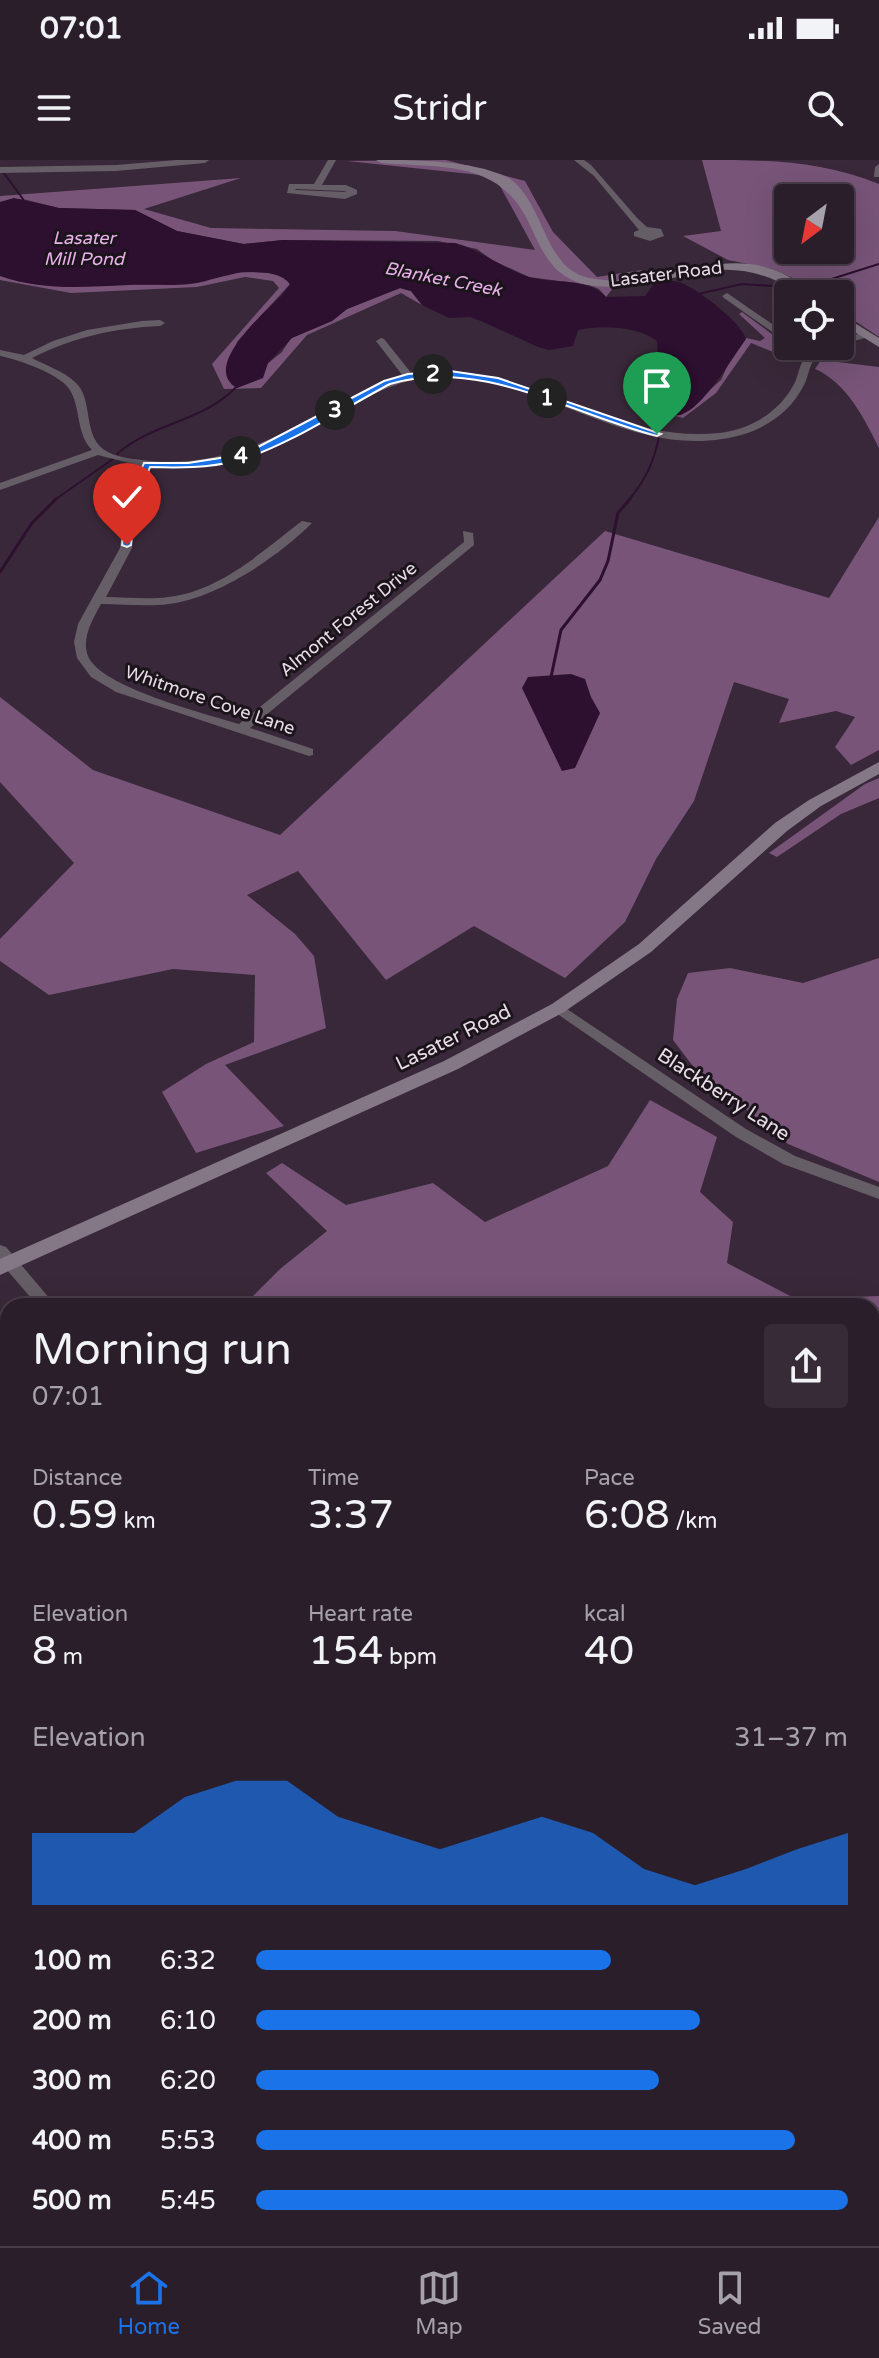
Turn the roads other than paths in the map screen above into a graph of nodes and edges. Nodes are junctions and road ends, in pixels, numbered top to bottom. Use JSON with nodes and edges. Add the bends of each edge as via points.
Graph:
{"nodes":[{"id":1,"x":205,"y":160,"type":"edge"},
{"id":2,"x":332,"y":160,"type":"edge"},
{"id":3,"x":381,"y":160,"type":"edge"},
{"id":4,"x":578,"y":160,"type":"edge"},
{"id":5,"x":101,"y":164,"type":"edge"},
{"id":6,"x":0,"y":170,"type":"edge"},
{"id":7,"x":317,"y":186,"type":"junction"},
{"id":8,"x":644,"y":229,"type":"dead end"},
{"id":9,"x":785,"y":280,"type":"edge"},
{"id":10,"x":727,"y":296,"type":"dead end"},
{"id":11,"x":160,"y":323,"type":"dead end"},
{"id":12,"x":854,"y":328,"type":"edge"},
{"id":13,"x":774,"y":330,"type":"edge"},
{"id":14,"x":865,"y":335,"type":"junction"},
{"id":15,"x":854,"y":338,"type":"edge"},
{"id":16,"x":381,"y":341,"type":"dead end"},
{"id":17,"x":879,"y":343,"type":"edge"},
{"id":18,"x":0,"y":353,"type":"edge"},
{"id":19,"x":25,"y":358,"type":"junction"},
{"id":20,"x":808,"y":360,"type":"edge"},
{"id":21,"x":408,"y":376,"type":"junction"},
{"id":22,"x":99,"y":451,"type":"junction"},
{"id":23,"x":147,"y":465,"type":"junction"},
{"id":24,"x":0,"y":487,"type":"edge"},
{"id":25,"x":306,"y":523,"type":"dead end"},
{"id":26,"x":467,"y":533,"type":"dead end"},
{"id":27,"x":100,"y":600,"type":"junction"},
{"id":28,"x":241,"y":729,"type":"junction"},
{"id":29,"x":309,"y":752,"type":"dead end"},
{"id":30,"x":879,"y":767,"type":"edge"},
{"id":31,"x":558,"y":1008,"type":"junction"},
{"id":32,"x":879,"y":1193,"type":"edge"},
{"id":33,"x":3,"y":1261,"type":"edge"},
{"id":34,"x":40,"y":1298,"type":"edge"}],
"edges":[{"from":1,"to":5,"type":"street"},
{"from":2,"to":7,"type":"street"},
{"from":3,"to":9,"type":"street","name":"Lasater Road","via":[[477,171],[502,179],[514,188],[555,260],[579,279],[619,282],[733,266],[771,272]]},
{"from":4,"to":8,"type":"street","via":[[601,177],[621,208]]},
{"from":5,"to":6,"type":"street"},
{"from":7,"to":7,"type":"street","via":[[292,186],[290,191],[345,196],[354,192]]},
{"from":10,"to":13,"type":"street","name":"Lasater Road"},
{"from":11,"to":19,"type":"street","via":[[91,332]]},
{"from":12,"to":14,"type":"street"},
{"from":14,"to":15,"type":"street"},
{"from":14,"to":17,"type":"street"},
{"from":16,"to":21,"type":"street"},
{"from":18,"to":19,"type":"street"},
{"from":19,"to":22,"type":"street","via":[[65,378],[77,391],[84,430]]},
{"from":20,"to":21,"type":"street","via":[[803,381],[781,413],[754,429],[706,437],[642,431],[481,377]]},
{"from":21,"to":23,"type":"street","via":[[261,449],[188,466]]},
{"from":22,"to":23,"type":"street"},
{"from":22,"to":24,"type":"street"},
{"from":23,"to":27,"type":"street","name":"Whitmore Cove Lane","via":[[130,504],[127,545]]},
{"from":25,"to":27,"type":"street","via":[[196,596]]},
{"from":26,"to":28,"type":"street","name":"Almont Forest Drive","via":[[470,543]]},
{"from":27,"to":28,"type":"street","name":"Whitmore Cove Lane","via":[[78,640],[88,668],[120,689]]},
{"from":28,"to":29,"type":"street","name":"Whitmore Cove Lane"},
{"from":30,"to":31,"type":"street","name":"Lasater Road","via":[[781,827],[645,948]]},
{"from":31,"to":32,"type":"street","name":"Blackberry Lane","via":[[741,1133],[789,1160]]},
{"from":31,"to":33,"type":"street","name":"Lasater Road","via":[[451,1065]]},
{"from":33,"to":34,"type":"street"}]}
